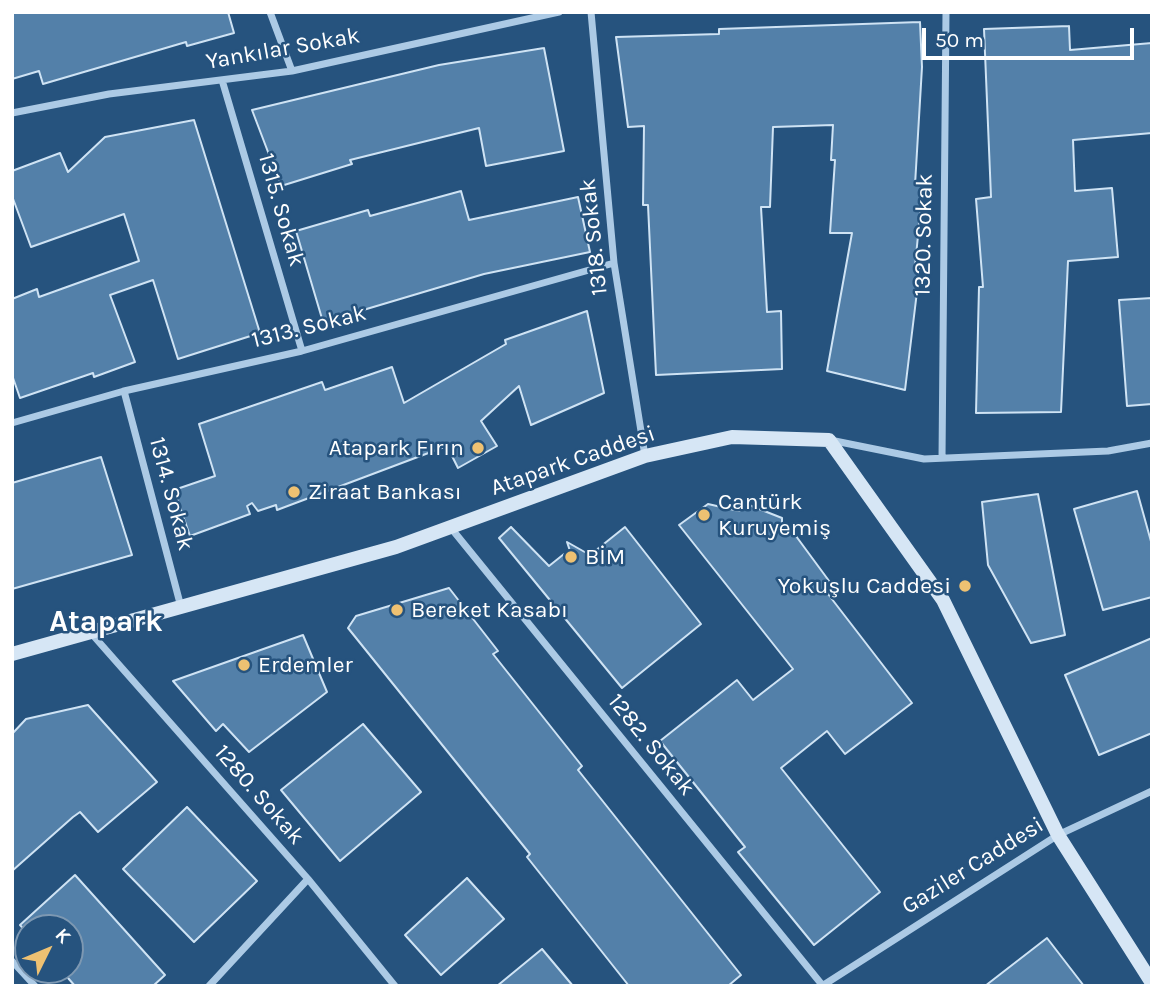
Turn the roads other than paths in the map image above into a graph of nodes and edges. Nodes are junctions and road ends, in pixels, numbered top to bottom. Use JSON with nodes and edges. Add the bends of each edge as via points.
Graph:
{"nodes":[{"id":1,"x":271,"y":12,"type":"edge"},
{"id":2,"x":559,"y":12,"type":"edge"},
{"id":3,"x":591,"y":12,"type":"edge"},
{"id":4,"x":946,"y":12,"type":"edge"},
{"id":5,"x":292,"y":71,"type":"junction"},
{"id":6,"x":222,"y":80,"type":"junction"},
{"id":7,"x":12,"y":113,"type":"edge"},
{"id":8,"x":614,"y":263,"type":"junction"},
{"id":9,"x":302,"y":351,"type":"junction"},
{"id":10,"x":124,"y":391,"type":"junction"},
{"id":11,"x":12,"y":423,"type":"edge"},
{"id":12,"x":829,"y":440,"type":"junction"},
{"id":13,"x":1152,"y":443,"type":"edge"},
{"id":14,"x":645,"y":456,"type":"junction"},
{"id":15,"x":942,"y":458,"type":"junction"},
{"id":16,"x":451,"y":528,"type":"junction"},
{"id":17,"x":181,"y":608,"type":"junction"},
{"id":18,"x":91,"y":632,"type":"junction"},
{"id":19,"x":12,"y":654,"type":"edge"},
{"id":20,"x":1152,"y":791,"type":"edge"},
{"id":21,"x":1058,"y":835,"type":"junction"},
{"id":22,"x":308,"y":879,"type":"junction"},
{"id":23,"x":12,"y":961,"type":"edge"},
{"id":24,"x":1152,"y":983,"type":"edge"},
{"id":25,"x":35,"y":986,"type":"edge"},
{"id":26,"x":209,"y":986,"type":"edge"},
{"id":27,"x":395,"y":986,"type":"edge"},
{"id":28,"x":822,"y":986,"type":"edge"}],
"edges":[{"from":1,"to":5,"type":"street"},
{"from":2,"to":5,"type":"street","name":"Yankılar Sokak"},
{"from":3,"to":8,"type":"street","name":"1318. Sokak"},
{"from":4,"to":15,"type":"street","name":"1320. Sokak"},
{"from":5,"to":6,"type":"street","name":"Yankılar Sokak"},
{"from":6,"to":7,"type":"street","name":"Yankılar Sokak","via":[[109,94]]},
{"from":6,"to":9,"type":"street","name":"1315. Sokak"},
{"from":8,"to":9,"type":"street","name":"1313. Sokak"},
{"from":8,"to":14,"type":"street","name":"1318. Sokak"},
{"from":9,"to":10,"type":"street","name":"1313. Sokak"},
{"from":10,"to":11,"type":"street","name":"1313. Sokak"},
{"from":10,"to":17,"type":"street","name":"1314. Sokak"},
{"from":12,"to":14,"type":"street","name":"Atapark Caddesi","via":[[732,437]]},
{"from":12,"to":15,"type":"street","via":[[924,459]]},
{"from":12,"to":21,"type":"street","via":[[943,600]]},
{"from":13,"to":15,"type":"street","via":[[1108,451]]},
{"from":14,"to":16,"type":"street","name":"Atapark Caddesi"},
{"from":16,"to":17,"type":"street","name":"Atapark Caddesi"},
{"from":16,"to":28,"type":"street","name":"1282. Sokak"},
{"from":17,"to":18,"type":"street","name":"Atapark Caddesi"},
{"from":18,"to":19,"type":"street","name":"Atapark Caddesi"},
{"from":18,"to":22,"type":"street","name":"1280. Sokak"},
{"from":20,"to":21,"type":"street","name":"Gaziler Caddesi"},
{"from":21,"to":24,"type":"street"},
{"from":21,"to":28,"type":"street","name":"Gaziler Caddesi"},
{"from":22,"to":26,"type":"street"},
{"from":22,"to":27,"type":"street","name":"1280. Sokak"},
{"from":23,"to":25,"type":"street"}]}
